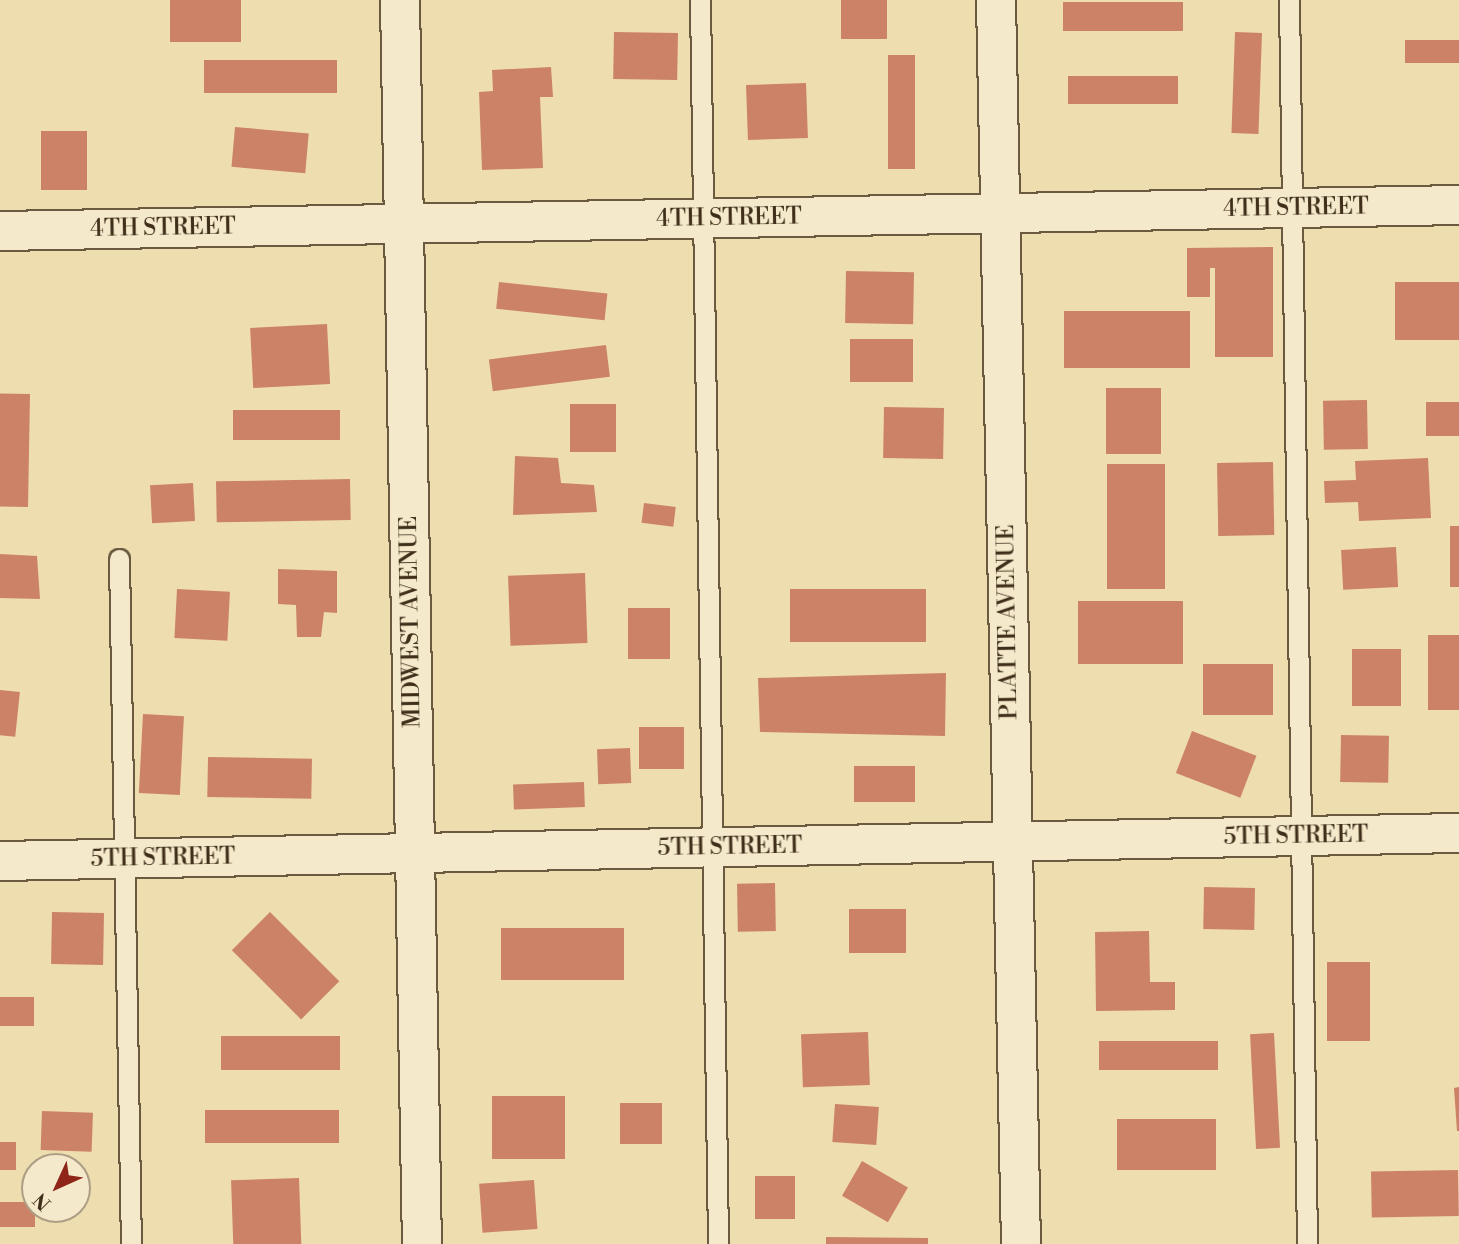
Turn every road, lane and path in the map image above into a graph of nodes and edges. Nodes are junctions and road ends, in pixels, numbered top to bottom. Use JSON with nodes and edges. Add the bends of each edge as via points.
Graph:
{"nodes":[{"id":1,"x":400,"y":0,"type":"edge"},
{"id":2,"x":699,"y":0,"type":"edge"},
{"id":3,"x":996,"y":0,"type":"edge"},
{"id":4,"x":1289,"y":0,"type":"edge"},
{"id":5,"x":1459,"y":205,"type":"edge"},
{"id":6,"x":1292,"y":208,"type":"junction"},
{"id":7,"x":1000,"y":213,"type":"junction"},
{"id":8,"x":703,"y":218,"type":"junction"},
{"id":9,"x":404,"y":223,"type":"junction"},
{"id":10,"x":0,"y":231,"type":"edge"},
{"id":11,"x":120,"y":559,"type":"dead end"},
{"id":12,"x":1459,"y":833,"type":"edge"},
{"id":13,"x":1301,"y":836,"type":"junction"},
{"id":14,"x":1013,"y":842,"type":"junction"},
{"id":15,"x":712,"y":848,"type":"junction"},
{"id":16,"x":415,"y":853,"type":"junction"},
{"id":17,"x":125,"y":859,"type":"junction"},
{"id":18,"x":0,"y":861,"type":"edge"},
{"id":19,"x":131,"y":1244,"type":"edge"},
{"id":20,"x":422,"y":1244,"type":"edge"},
{"id":21,"x":718,"y":1244,"type":"edge"},
{"id":22,"x":1021,"y":1244,"type":"edge"},
{"id":23,"x":1307,"y":1244,"type":"edge"}],
"edges":[{"from":1,"to":9,"type":"street","name":"MIDWEST AVENUE"},
{"from":2,"to":8,"type":"lane"},
{"from":3,"to":7,"type":"street","name":"PLATTE AVENUE"},
{"from":4,"to":6,"type":"lane"},
{"from":5,"to":6,"type":"street","name":"4TH STREET"},
{"from":6,"to":7,"type":"street","name":"4TH STREET"},
{"from":6,"to":13,"type":"lane"},
{"from":7,"to":8,"type":"street","name":"4TH STREET"},
{"from":7,"to":14,"type":"street","name":"PLATTE AVENUE"},
{"from":8,"to":9,"type":"street","name":"4TH STREET"},
{"from":8,"to":15,"type":"lane"},
{"from":9,"to":10,"type":"street","name":"4TH STREET"},
{"from":9,"to":16,"type":"street","name":"MIDWEST AVENUE"},
{"from":11,"to":17,"type":"lane"},
{"from":12,"to":13,"type":"street","name":"5TH STREET"},
{"from":13,"to":14,"type":"street","name":"5TH STREET"},
{"from":13,"to":23,"type":"lane"},
{"from":14,"to":15,"type":"street","name":"5TH STREET"},
{"from":14,"to":22,"type":"street","name":"PLATTE AVENUE"},
{"from":15,"to":16,"type":"street","name":"5TH STREET"},
{"from":15,"to":21,"type":"lane"},
{"from":16,"to":17,"type":"street","name":"5TH STREET"},
{"from":16,"to":20,"type":"street","name":"MIDWEST AVENUE"},
{"from":17,"to":18,"type":"street","name":"5TH STREET"},
{"from":17,"to":19,"type":"lane"}]}
